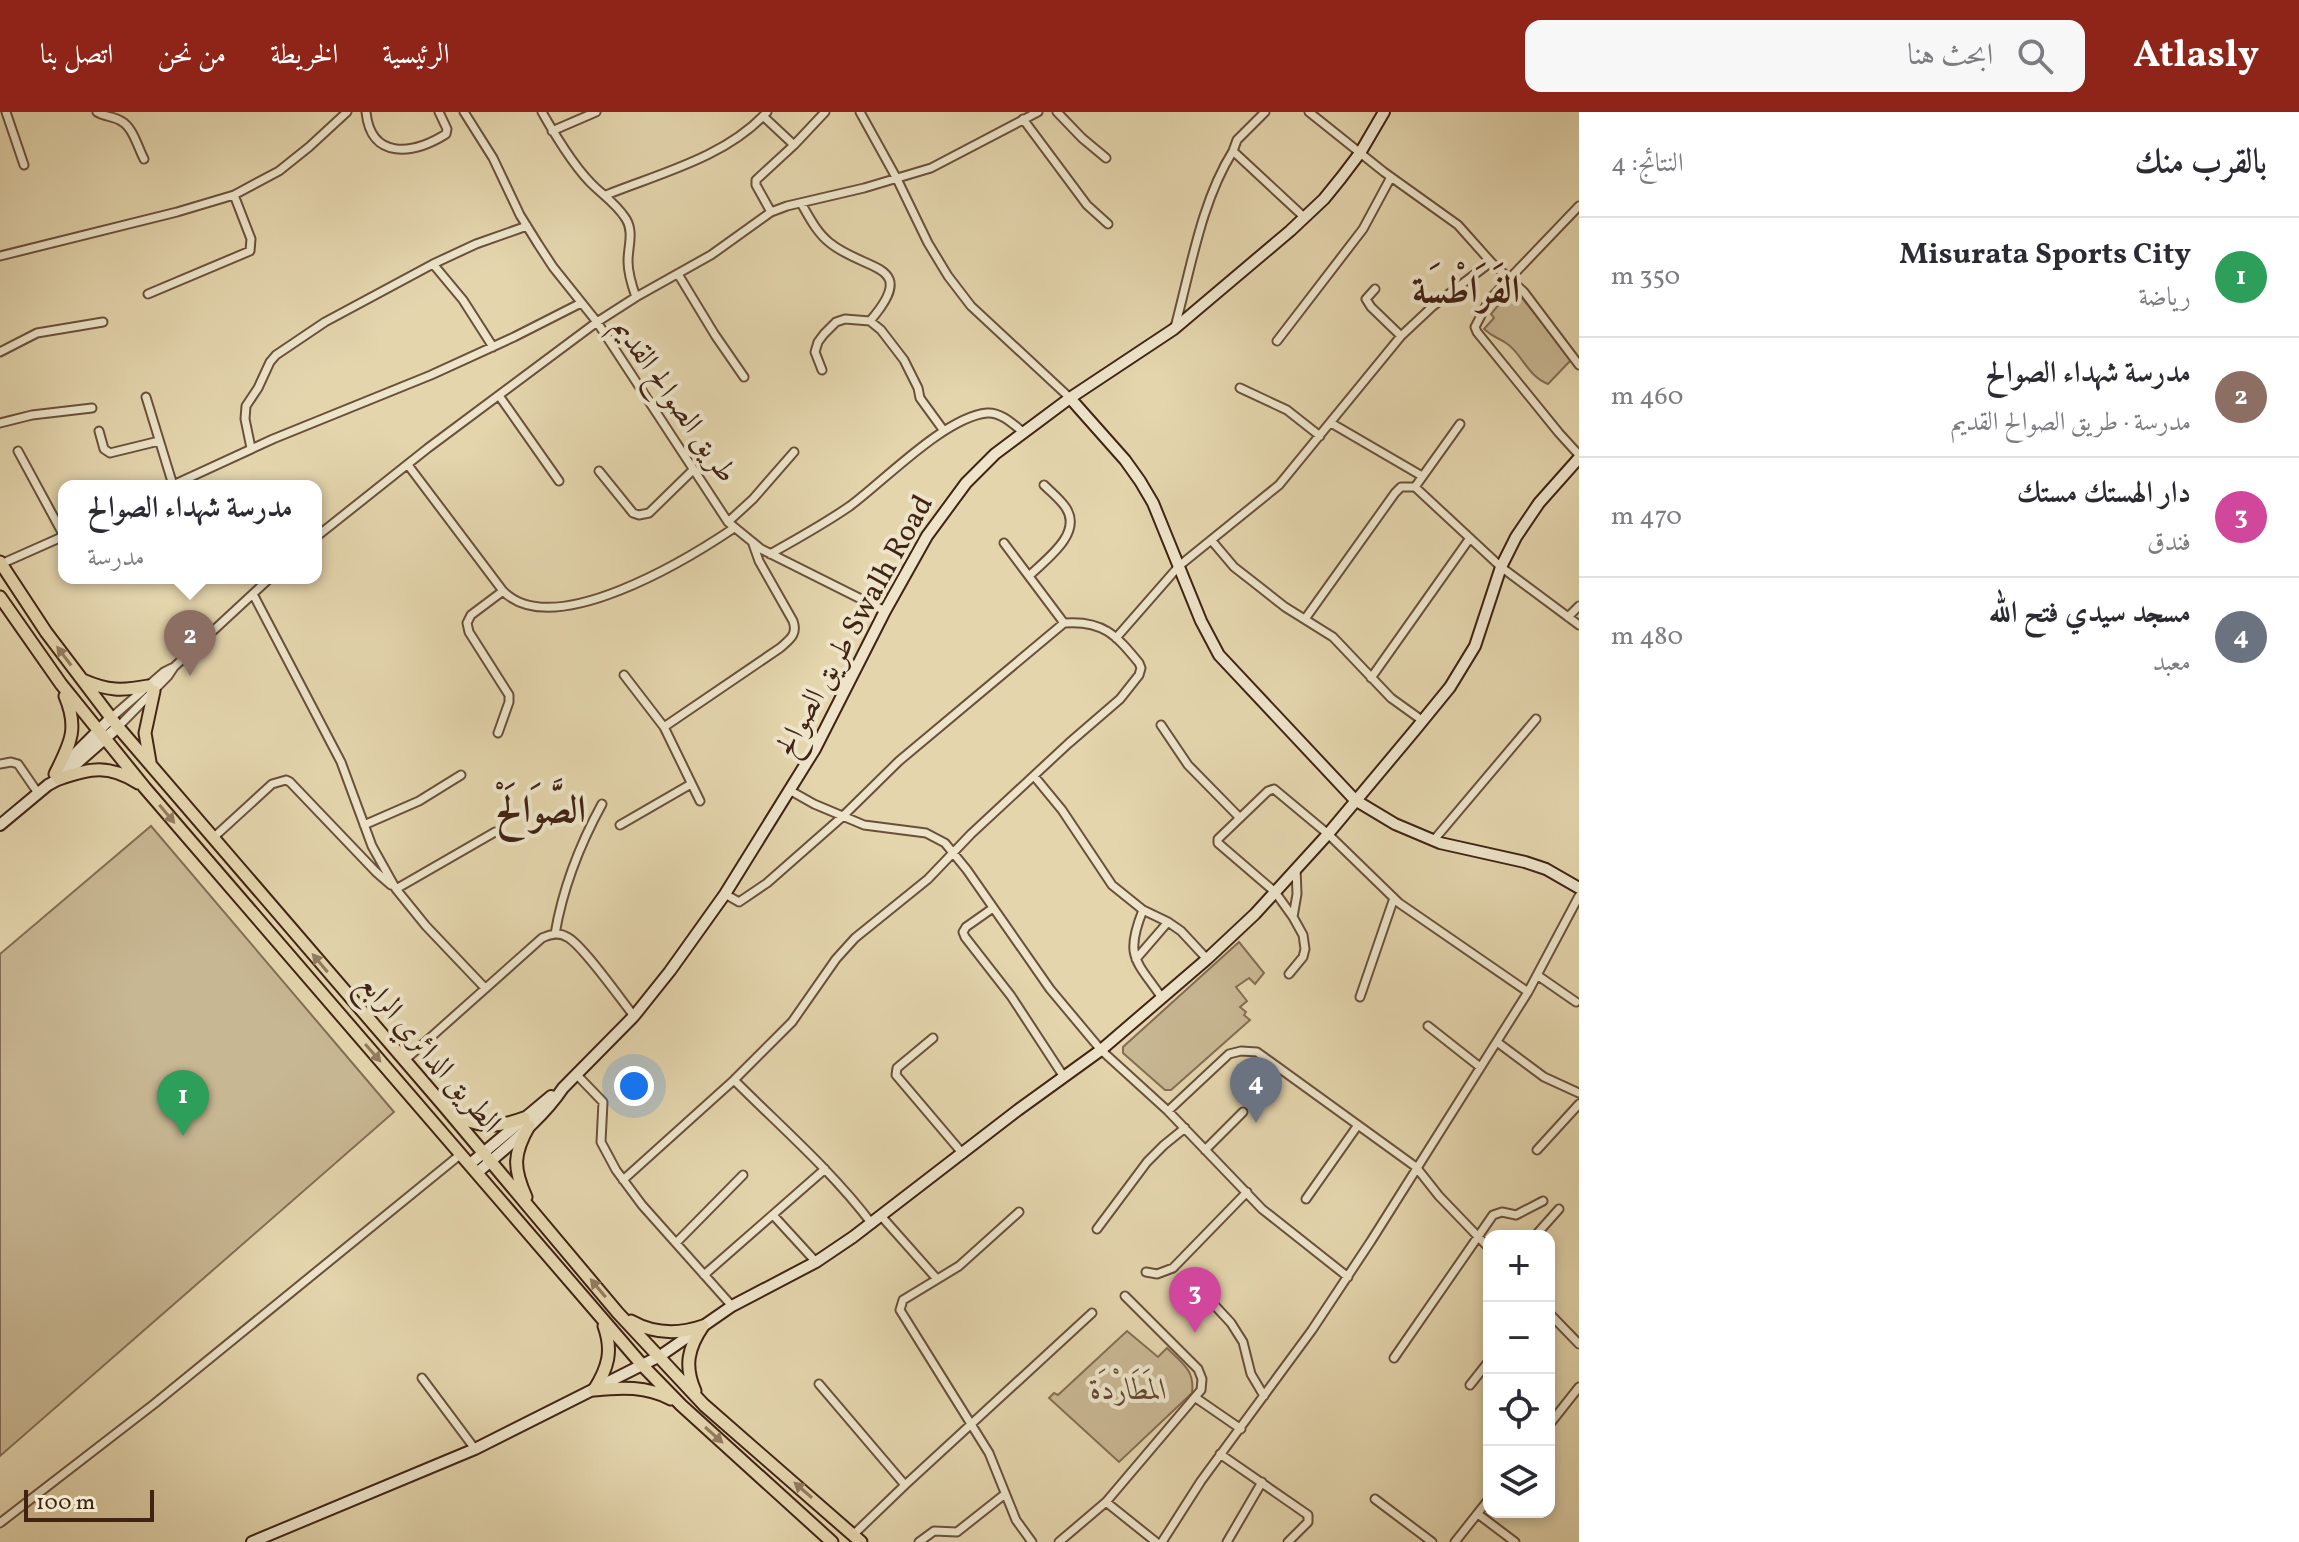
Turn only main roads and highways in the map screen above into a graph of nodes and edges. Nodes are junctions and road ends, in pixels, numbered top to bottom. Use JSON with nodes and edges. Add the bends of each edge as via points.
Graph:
{"nodes":[{"id":1,"x":1,"y":563,"type":"edge"},
{"id":2,"x":0,"y":597,"type":"edge"},
{"id":3,"x":81,"y":680,"type":"junction"},
{"id":4,"x":61,"y":684,"type":"junction"},
{"id":5,"x":152,"y":767,"type":"junction"},
{"id":6,"x":145,"y":788,"type":"junction"},
{"id":7,"x":444,"y":1106,"type":"junction"},
{"id":8,"x":541,"y":1222,"type":"junction"},
{"id":9,"x":618,"y":1313,"type":"junction"},
{"id":10,"x":601,"y":1318,"type":"junction"},
{"id":11,"x":681,"y":1405,"type":"junction"},
{"id":12,"x":704,"y":1405,"type":"junction"},
{"id":13,"x":857,"y":1539,"type":"edge"},
{"id":14,"x":832,"y":1542,"type":"edge"}],
"edges":[{"from":3,"to":1,"type":"main road","name":"الطريق الدائري الرابع","one_way":true},
{"from":2,"to":4,"type":"main road","name":"الطريق الدائري الرابع"},
{"from":3,"to":5,"type":"main road","name":"الطريق الدائري الرابع"},
{"from":3,"to":5,"type":"main road","via":[[114,690],[151,689],[145,733]]},
{"from":4,"to":6,"type":"main road","name":"الطريق الدائري الرابع"},
{"from":4,"to":6,"type":"main road","via":[[73,725],[54,779],[112,770]]},
{"from":7,"to":5,"type":"main road","name":"الطريق الدائري الرابع","one_way":true},
{"from":6,"to":10,"type":"main road","name":"الطريق الدائري الرابع","one_way":true},
{"from":7,"to":8,"type":"main road","name":"الطريق الدائري الرابع"},
{"from":7,"to":8,"type":"main road","via":[[479,1126],[526,1122],[516,1168]]},
{"from":9,"to":8,"type":"main road","name":"الطريق الدائري الرابع","one_way":true},
{"from":9,"to":12,"type":"main road","name":"الطريق الدائري الرابع"},
{"from":9,"to":12,"type":"main road","via":[[654,1331],[703,1326],[687,1363]]},
{"from":10,"to":11,"type":"main road","name":"الطريق الدائري الرابع"},
{"from":10,"to":11,"type":"main road","via":[[609,1355],[594,1390],[643,1389]]},
{"from":11,"to":14,"type":"main road","name":"الطريق الدائري الرابع","one_way":true},
{"from":13,"to":12,"type":"main road","name":"الطريق الدائري الرابع","one_way":true}]}
